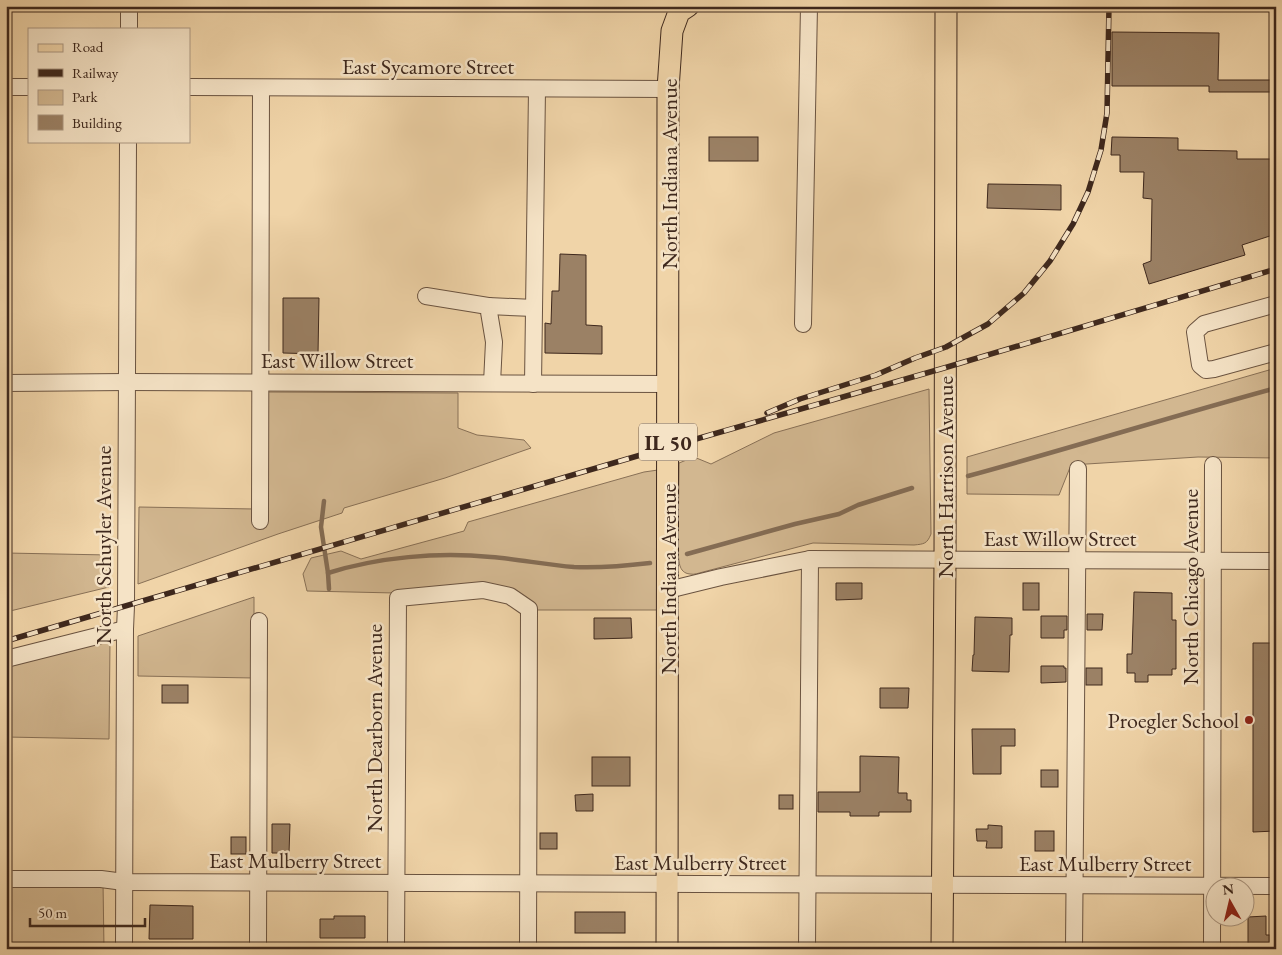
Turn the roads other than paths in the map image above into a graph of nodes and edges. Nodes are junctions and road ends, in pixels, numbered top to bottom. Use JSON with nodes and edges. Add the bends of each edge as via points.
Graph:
{"nodes":[{"id":1,"x":129,"y":6,"type":"edge"},
{"id":2,"x":688,"y":6,"type":"edge"},
{"id":3,"x":808,"y":6,"type":"edge"},
{"id":4,"x":946,"y":6,"type":"edge"},
{"id":5,"x":129,"y":28,"type":"edge"},
{"id":6,"x":6,"y":87,"type":"edge"},
{"id":7,"x":28,"y":87,"type":"edge"},
{"id":8,"x":190,"y":88,"type":"edge"},
{"id":9,"x":261,"y":88,"type":"junction"},
{"id":10,"x":537,"y":89,"type":"junction"},
{"id":11,"x":668,"y":89,"type":"junction"},
{"id":12,"x":128,"y":142,"type":"edge"},
{"id":13,"x":426,"y":296,"type":"dead end"},
{"id":14,"x":1276,"y":304,"type":"edge"},
{"id":15,"x":488,"y":306,"type":"junction"},
{"id":16,"x":534,"y":308,"type":"junction"},
{"id":17,"x":803,"y":324,"type":"dead end"},
{"id":18,"x":1276,"y":352,"type":"edge"},
{"id":19,"x":6,"y":382,"type":"edge"},
{"id":20,"x":127,"y":382,"type":"junction"},
{"id":21,"x":260,"y":382,"type":"junction"},
{"id":22,"x":492,"y":383,"type":"junction"},
{"id":23,"x":533,"y":384,"type":"junction"},
{"id":24,"x":668,"y":384,"type":"junction"},
{"id":25,"x":1213,"y":465,"type":"dead end"},
{"id":26,"x":1078,"y":469,"type":"dead end"},
{"id":27,"x":260,"y":521,"type":"dead end"},
{"id":28,"x":810,"y":559,"type":"junction"},
{"id":29,"x":945,"y":560,"type":"junction"},
{"id":30,"x":1078,"y":560,"type":"junction"},
{"id":31,"x":1213,"y":561,"type":"junction"},
{"id":32,"x":1276,"y":561,"type":"edge"},
{"id":33,"x":668,"y":590,"type":"junction"},
{"id":34,"x":259,"y":620,"type":"dead end"},
{"id":35,"x":125,"y":629,"type":"junction"},
{"id":36,"x":6,"y":660,"type":"edge"},
{"id":37,"x":1212,"y":878,"type":"edge"},
{"id":38,"x":6,"y":879,"type":"edge"},
{"id":39,"x":124,"y":882,"type":"junction"},
{"id":40,"x":258,"y":882,"type":"junction"},
{"id":41,"x":396,"y":883,"type":"junction"},
{"id":42,"x":529,"y":884,"type":"junction"},
{"id":43,"x":667,"y":884,"type":"junction"},
{"id":44,"x":807,"y":884,"type":"junction"},
{"id":45,"x":942,"y":885,"type":"junction"},
{"id":46,"x":1074,"y":885,"type":"junction"},
{"id":47,"x":1204,"y":886,"type":"edge"},
{"id":48,"x":1254,"y":886,"type":"edge"},
{"id":49,"x":1276,"y":886,"type":"edge"},
{"id":50,"x":1212,"y":928,"type":"edge"},
{"id":51,"x":124,"y":949,"type":"edge"},
{"id":52,"x":258,"y":949,"type":"edge"},
{"id":53,"x":396,"y":949,"type":"edge"},
{"id":54,"x":528,"y":949,"type":"edge"},
{"id":55,"x":666,"y":949,"type":"edge"},
{"id":56,"x":807,"y":949,"type":"edge"},
{"id":57,"x":942,"y":949,"type":"edge"},
{"id":58,"x":1074,"y":949,"type":"edge"},
{"id":59,"x":1212,"y":949,"type":"edge"}],
"edges":[{"from":1,"to":5,"type":"street"},
{"from":2,"to":11,"type":"main road","name":"North Indiana Avenue","number":"IL 50","via":[[679,12],[672,30]]},
{"from":3,"to":17,"type":"street"},
{"from":4,"to":29,"type":"main road","name":"North Harrison Avenue"},
{"from":6,"to":7,"type":"street"},
{"from":8,"to":9,"type":"street","name":"East Sycamore Street"},
{"from":9,"to":10,"type":"street","name":"East Sycamore Street"},
{"from":9,"to":21,"type":"street"},
{"from":10,"to":11,"type":"street","name":"East Sycamore Street"},
{"from":10,"to":16,"type":"street"},
{"from":11,"to":24,"type":"main road","name":"North Indiana Avenue","number":"IL 50"},
{"from":12,"to":20,"type":"street","name":"North Schuyler Avenue"},
{"from":13,"to":15,"type":"street"},
{"from":14,"to":18,"type":"street","via":[[1204,324],[1195,332],[1200,364],[1206,370]]},
{"from":15,"to":16,"type":"street"},
{"from":15,"to":22,"type":"street","via":[[494,342]]},
{"from":16,"to":23,"type":"street"},
{"from":19,"to":20,"type":"street","name":"East Willow Street"},
{"from":20,"to":21,"type":"street","name":"East Willow Street"},
{"from":20,"to":35,"type":"street","name":"North Schuyler Avenue"},
{"from":21,"to":22,"type":"street","name":"East Willow Street"},
{"from":21,"to":27,"type":"street"},
{"from":22,"to":23,"type":"street","name":"East Willow Street"},
{"from":23,"to":24,"type":"street","name":"East Willow Street"},
{"from":24,"to":33,"type":"main road","name":"North Indiana Avenue","number":"IL 50"},
{"from":25,"to":31,"type":"street","name":"North Chicago Avenue"},
{"from":26,"to":30,"type":"street"},
{"from":28,"to":29,"type":"street","name":"East Willow Street"},
{"from":28,"to":33,"type":"street","name":"East Willow Street"},
{"from":28,"to":44,"type":"street"},
{"from":29,"to":30,"type":"street","name":"East Willow Street"},
{"from":29,"to":45,"type":"main road","name":"North Harrison Avenue"},
{"from":30,"to":31,"type":"street","name":"East Willow Street"},
{"from":30,"to":46,"type":"street"},
{"from":31,"to":32,"type":"street","name":"East Willow Street"},
{"from":31,"to":37,"type":"street","name":"North Chicago Avenue"},
{"from":33,"to":43,"type":"main road","name":"North Indiana Avenue","number":"IL 50"},
{"from":34,"to":40,"type":"street"},
{"from":35,"to":36,"type":"street"},
{"from":35,"to":39,"type":"street","name":"North Schuyler Avenue"},
{"from":38,"to":39,"type":"street","name":"East Mulberry Street"},
{"from":39,"to":40,"type":"street","name":"East Mulberry Street"},
{"from":39,"to":51,"type":"street","name":"North Schuyler Avenue"},
{"from":40,"to":41,"type":"street","name":"East Mulberry Street"},
{"from":40,"to":52,"type":"street"},
{"from":41,"to":42,"type":"street","name":"East Mulberry Street"},
{"from":41,"to":42,"type":"street","name":"North Dearborn Avenue","via":[[398,598],[483,590],[510,596],[529,609]]},
{"from":41,"to":53,"type":"street","name":"North Dearborn Avenue"},
{"from":42,"to":43,"type":"street","name":"East Mulberry Street"},
{"from":42,"to":54,"type":"street"},
{"from":43,"to":44,"type":"street","name":"East Mulberry Street"},
{"from":43,"to":55,"type":"main road","name":"North Indiana Avenue","number":"IL 50"},
{"from":44,"to":45,"type":"street","name":"East Mulberry Street"},
{"from":44,"to":56,"type":"street"},
{"from":45,"to":46,"type":"street","name":"East Mulberry Street"},
{"from":45,"to":57,"type":"main road","name":"North Harrison Avenue"},
{"from":46,"to":47,"type":"street","name":"East Mulberry Street"},
{"from":46,"to":58,"type":"street"},
{"from":48,"to":49,"type":"street","name":"East Mulberry Street"},
{"from":50,"to":59,"type":"street","name":"North Chicago Avenue"}]}
